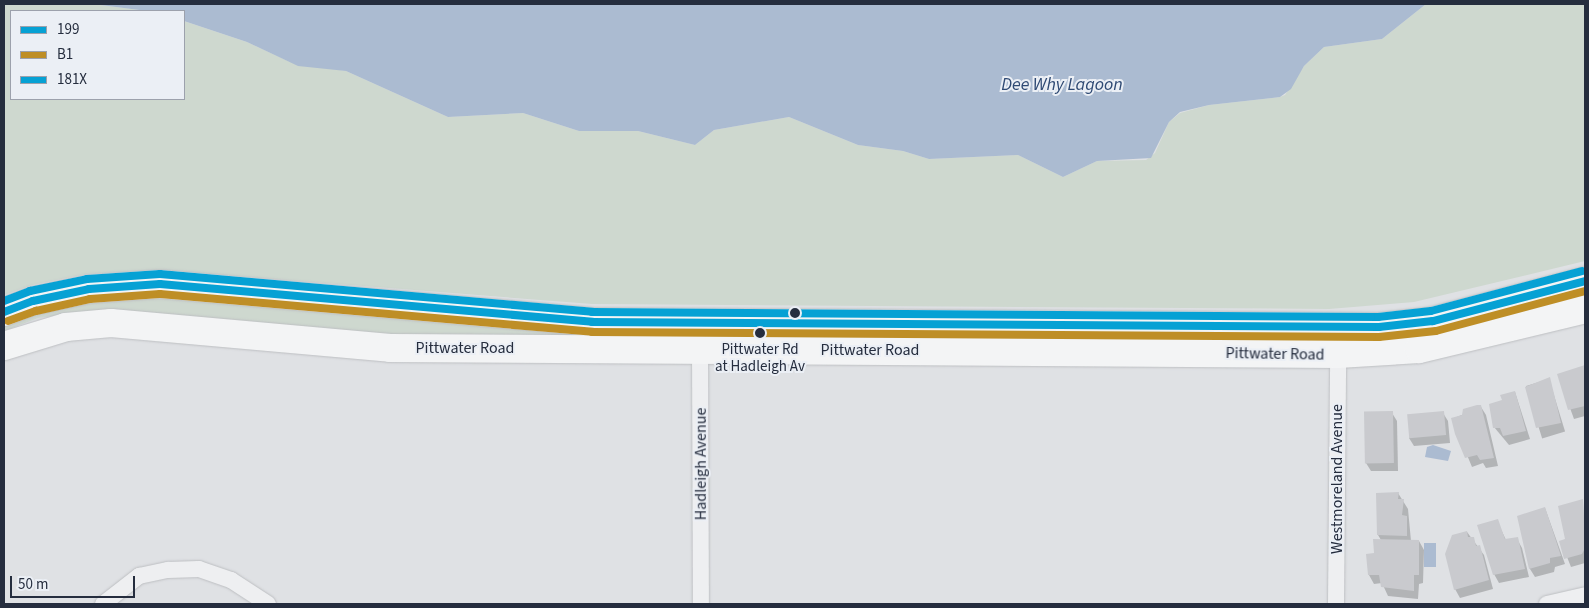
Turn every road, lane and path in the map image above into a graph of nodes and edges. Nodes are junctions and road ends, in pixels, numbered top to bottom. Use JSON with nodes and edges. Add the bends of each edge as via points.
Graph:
{"nodes":[{"id":1,"x":1585,"y":281,"type":"edge"},
{"id":2,"x":1585,"y":309,"type":"edge"},
{"id":3,"x":4,"y":312,"type":"edge"},
{"id":4,"x":700,"y":337,"type":"junction"},
{"id":5,"x":4,"y":346,"type":"edge"},
{"id":6,"x":1338,"y":354,"type":"junction"},
{"id":7,"x":1585,"y":595,"type":"edge"},
{"id":8,"x":103,"y":604,"type":"edge"},
{"id":9,"x":268,"y":604,"type":"edge"},
{"id":10,"x":701,"y":604,"type":"edge"},
{"id":11,"x":1336,"y":604,"type":"edge"},
{"id":12,"x":1547,"y":604,"type":"edge"}],
"edges":[{"from":1,"to":4,"type":"highway","name":"Pittwater Road","via":[[1433,321],[1379,327]]},
{"from":2,"to":6,"type":"highway","name":"Pittwater Road","via":[[1418,349]]},
{"from":3,"to":4,"type":"highway","name":"Pittwater Road","via":[[33,301],[89,289],[160,284],[592,322]]},
{"from":4,"to":5,"type":"highway","name":"Pittwater Road","via":[[390,348],[111,323],[66,327]]},
{"from":4,"to":6,"type":"highway","name":"Pittwater Road"},
{"from":4,"to":10,"type":"street","name":"Hadleigh Avenue"},
{"from":6,"to":11,"type":"street","name":"Westmoreland Avenue"},
{"from":7,"to":12,"type":"street"},
{"from":8,"to":9,"type":"street","via":[[139,576],[168,570],[199,570],[231,580]]}]}
